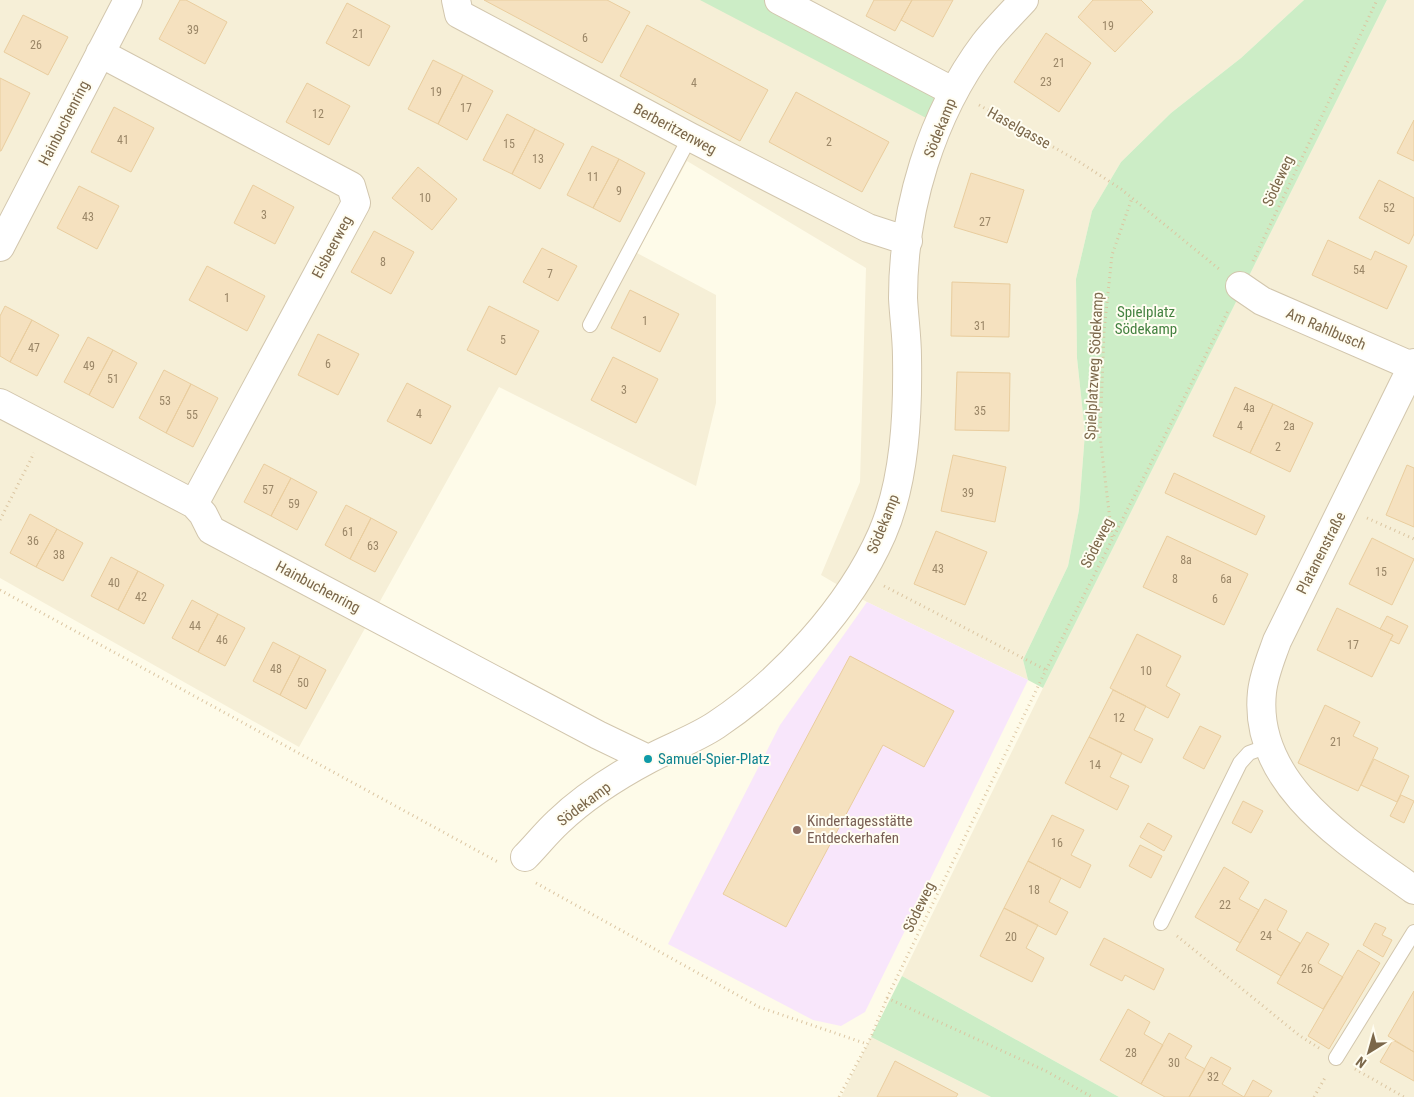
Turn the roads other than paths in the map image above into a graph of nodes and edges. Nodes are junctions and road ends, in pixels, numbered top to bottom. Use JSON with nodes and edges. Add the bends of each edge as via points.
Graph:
{"nodes":[{"id":1,"x":128,"y":0,"type":"edge"},
{"id":2,"x":456,"y":0,"type":"edge"},
{"id":3,"x":779,"y":0,"type":"edge"},
{"id":4,"x":1024,"y":0,"type":"edge"},
{"id":5,"x":100,"y":53,"type":"junction"},
{"id":6,"x":954,"y":92,"type":"junction"},
{"id":7,"x":690,"y":137,"type":"junction"},
{"id":8,"x":908,"y":241,"type":"junction"},
{"id":9,"x":0,"y":247,"type":"edge"},
{"id":10,"x":1240,"y":286,"type":"road end"},
{"id":11,"x":590,"y":325,"type":"dead end"},
{"id":12,"x":1414,"y":365,"type":"edge"},
{"id":13,"x":0,"y":403,"type":"edge"},
{"id":14,"x":194,"y":504,"type":"junction"},
{"id":15,"x":1268,"y":746,"type":"junction"},
{"id":16,"x":648,"y":759,"type":"junction"},
{"id":17,"x":520,"y":868,"type":"road end"},
{"id":18,"x":1414,"y":890,"type":"edge"},
{"id":19,"x":1161,"y":923,"type":"road end"},
{"id":20,"x":1414,"y":932,"type":"edge"},
{"id":21,"x":1336,"y":1058,"type":"road end"}],
"edges":[{"from":1,"to":5,"type":"street","name":"Hainbuchenring"},
{"from":2,"to":7,"type":"street","name":"Berberitzenweg","via":[[459,14]]},
{"from":3,"to":6,"type":"street"},
{"from":4,"to":6,"type":"street","name":"Södekamp","via":[[985,44]]},
{"from":5,"to":9,"type":"street","name":"Hainbuchenring"},
{"from":5,"to":14,"type":"street","name":"Elsbeerweg","via":[[351,186],[356,203]]},
{"from":6,"to":8,"type":"street","name":"Södekamp","via":[[921,176]]},
{"from":7,"to":8,"type":"street","name":"Berberitzenweg","via":[[868,228]]},
{"from":7,"to":11,"type":"lane"},
{"from":8,"to":16,"type":"street","name":"Södekamp","via":[[904,298],[908,356],[905,432],[896,493],[882,534],[838,608],[759,693],[714,726]]},
{"from":10,"to":12,"type":"street","name":"Am Rahlbusch","via":[[1262,301]]},
{"from":12,"to":15,"type":"street","name":"Platanenstraße","via":[[1277,641],[1262,693],[1262,721]]},
{"from":13,"to":14,"type":"street","name":"Hainbuchenring"},
{"from":14,"to":16,"type":"street","name":"Hainbuchenring","via":[[211,530]]},
{"from":15,"to":18,"type":"street","name":"Platanenstraße","via":[[1292,789],[1315,813],[1352,845]]},
{"from":15,"to":19,"type":"lane","via":[[1249,753],[1240,763]]},
{"from":16,"to":17,"type":"street","name":"Södekamp","via":[[591,795],[557,823]]},
{"from":20,"to":21,"type":"lane"}]}
